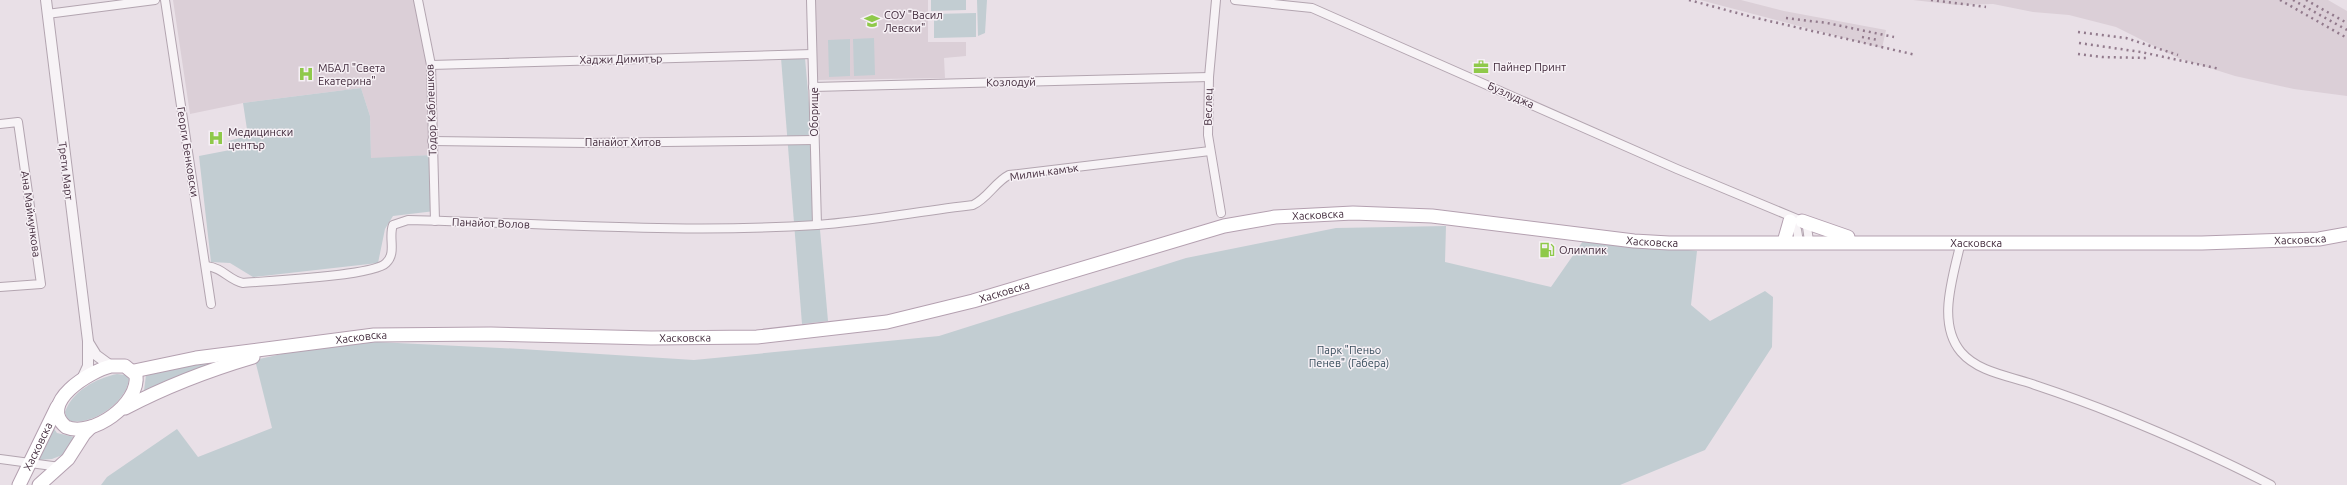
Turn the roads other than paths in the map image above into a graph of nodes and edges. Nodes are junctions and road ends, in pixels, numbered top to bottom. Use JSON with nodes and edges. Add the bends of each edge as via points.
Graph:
{"nodes":[{"id":1,"x":46,"y":0,"type":"edge"},
{"id":2,"x":156,"y":0,"type":"edge"},
{"id":3,"x":165,"y":0,"type":"edge"},
{"id":4,"x":418,"y":0,"type":"edge"},
{"id":5,"x":811,"y":0,"type":"edge"},
{"id":6,"x":1216,"y":0,"type":"edge"},
{"id":7,"x":1235,"y":0,"type":"edge"},
{"id":8,"x":1304,"y":0,"type":"edge"},
{"id":9,"x":1312,"y":8,"type":"junction"},
{"id":10,"x":47,"y":14,"type":"junction"},
{"id":11,"x":812,"y":54,"type":"junction"},
{"id":12,"x":431,"y":65,"type":"junction"},
{"id":13,"x":1208,"y":77,"type":"junction"},
{"id":14,"x":813,"y":87,"type":"junction"},
{"id":15,"x":0,"y":124,"type":"edge"},
{"id":16,"x":814,"y":140,"type":"junction"},
{"id":17,"x":432,"y":141,"type":"junction"},
{"id":18,"x":1210,"y":151,"type":"junction"},
{"id":19,"x":1221,"y":213,"type":"dead end"},
{"id":20,"x":1791,"y":219,"type":"junction"},
{"id":21,"x":435,"y":221,"type":"junction"},
{"id":22,"x":817,"y":225,"type":"junction"},
{"id":23,"x":2347,"y":234,"type":"edge"},
{"id":24,"x":1804,"y":241,"type":"junction"},
{"id":25,"x":1961,"y":241,"type":"junction"},
{"id":26,"x":1784,"y":242,"type":"junction"},
{"id":27,"x":1872,"y":242,"type":"junction"},
{"id":28,"x":206,"y":266,"type":"junction"},
{"id":29,"x":0,"y":287,"type":"edge"},
{"id":30,"x":211,"y":304,"type":"dead end"},
{"id":31,"x":88,"y":341,"type":"junction"},
{"id":32,"x":302,"y":343,"type":"junction"},
{"id":33,"x":111,"y":366,"type":"junction"},
{"id":34,"x":134,"y":372,"type":"junction"},
{"id":35,"x":82,"y":379,"type":"junction"},
{"id":36,"x":57,"y":407,"type":"junction"},
{"id":37,"x":121,"y":410,"type":"junction"},
{"id":38,"x":91,"y":427,"type":"junction"},
{"id":39,"x":0,"y":458,"type":"edge"},
{"id":40,"x":30,"y":464,"type":"junction"},
{"id":41,"x":60,"y":467,"type":"junction"},
{"id":42,"x":19,"y":485,"type":"edge"},
{"id":43,"x":39,"y":485,"type":"edge"},
{"id":44,"x":2271,"y":485,"type":"edge"}],
"edges":[{"from":1,"to":10,"type":"street","name":"Трети Март"},
{"from":2,"to":10,"type":"street"},
{"from":3,"to":28,"type":"street","name":"Георги Бенковски"},
{"from":4,"to":12,"type":"street","name":"Тодор Каблешков"},
{"from":5,"to":11,"type":"street","name":"Оборище"},
{"from":6,"to":13,"type":"street","name":"Веслец"},
{"from":7,"to":9,"type":"street","name":"Бузлуджа"},
{"from":8,"to":9,"type":"street"},
{"from":9,"to":20,"type":"street","name":"Бузлуджа"},
{"from":10,"to":31,"type":"street","name":"Трети Март"},
{"from":11,"to":12,"type":"street","name":"Хаджи Димитър"},
{"from":11,"to":14,"type":"street","name":"Оборище"},
{"from":12,"to":17,"type":"street","name":"Тодор Каблешков"},
{"from":13,"to":14,"type":"street","name":"Козлодуй"},
{"from":13,"to":18,"type":"street","name":"Веслец"},
{"from":14,"to":16,"type":"street","name":"Оборище"},
{"from":15,"to":29,"type":"street","name":"Ана Маймункова","via":[[18,122],[41,284]]},
{"from":16,"to":17,"type":"street","name":"Панайот Хитов","via":[[587,143]]},
{"from":16,"to":22,"type":"street","name":"Оборище"},
{"from":17,"to":21,"type":"street","name":"Тодор Каблешков"},
{"from":18,"to":19,"type":"street","name":"Веслец"},
{"from":18,"to":22,"type":"street","name":"Милин камък","via":[[1009,175],[973,205]]},
{"from":20,"to":24,"type":"street"},
{"from":20,"to":24,"type":"street","via":[[1807,227]]},
{"from":20,"to":26,"type":"main road"},
{"from":20,"to":27,"type":"main road"},
{"from":21,"to":22,"type":"street","name":"Панайот Волов","via":[[666,228]]},
{"from":21,"to":28,"type":"street","name":"Панайот Волов","via":[[408,220],[393,225],[390,259],[386,264],[376,268],[243,283],[231,279],[222,270]]},
{"from":23,"to":25,"type":"main road","name":"Хасковска","via":[[2311,239],[2185,243]]},
{"from":24,"to":26,"type":"main road","name":"Хасковска"},
{"from":24,"to":27,"type":"main road","name":"Хасковска"},
{"from":25,"to":27,"type":"main road","name":"Хасковска"},
{"from":25,"to":44,"type":"street","via":[[1948,315],[1954,340],[1961,352],[1972,362],[2116,415]]},
{"from":26,"to":32,"type":"main road","name":"Хасковска","via":[[1634,241],[1432,216],[1353,213],[1275,217],[1205,231],[1032,284],[887,322],[757,337],[410,334]]},
{"from":28,"to":30,"type":"street","name":"Георги Бенковски"},
{"from":31,"to":33,"type":"street","name":"Трети Март","via":[[96,355]]},
{"from":31,"to":35,"type":"street","name":"Трети Март","via":[[88,366]]},
{"from":32,"to":34,"type":"main road","name":"Хасковска","via":[[196,358]]},
{"from":32,"to":37,"type":"main road","name":"Хасковска","via":[[214,370],[146,397]]},
{"from":33,"to":34,"type":"main road","via":[[125,366]]},
{"from":33,"to":35,"type":"main road"},
{"from":34,"to":37,"type":"main road","via":[[136,385]]},
{"from":35,"to":36,"type":"main road","name":"Хасковска"},
{"from":36,"to":38,"type":"main road","via":[[58,417],[66,427],[80,430]]},
{"from":36,"to":40,"type":"main road","name":"Хасковска"},
{"from":37,"to":38,"type":"main road","name":"Хасковска"},
{"from":38,"to":41,"type":"main road","name":"Хасковска"},
{"from":39,"to":40,"type":"street"},
{"from":40,"to":41,"type":"street"},
{"from":40,"to":42,"type":"main road","name":"Хасковска"},
{"from":41,"to":43,"type":"main road","name":"Хасковска"}]}
